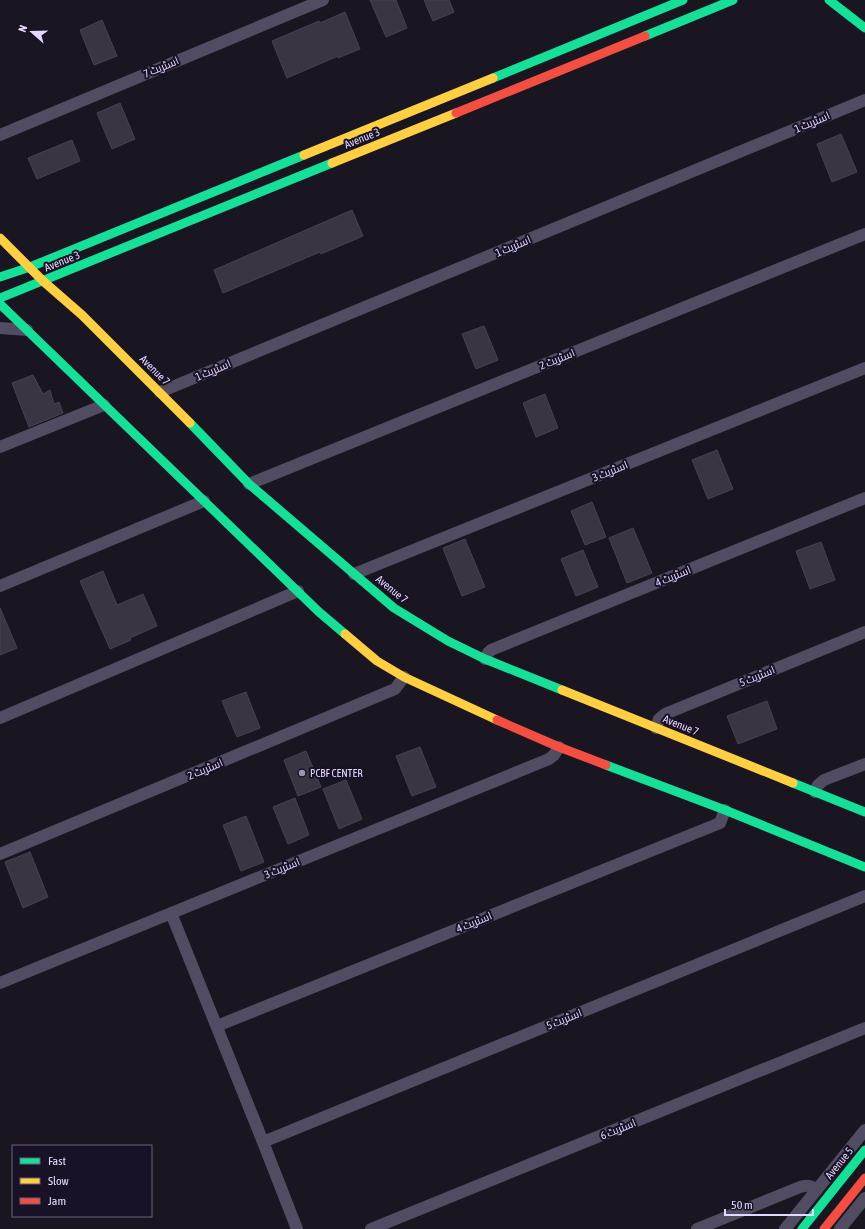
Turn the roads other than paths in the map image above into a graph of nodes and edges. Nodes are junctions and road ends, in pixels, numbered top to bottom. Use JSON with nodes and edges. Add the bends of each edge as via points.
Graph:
{"nodes":[{"id":1,"x":322,"y":0,"type":"edge"},
{"id":2,"x":683,"y":0,"type":"edge"},
{"id":3,"x":733,"y":0,"type":"edge"},
{"id":4,"x":829,"y":0,"type":"edge"},
{"id":5,"x":865,"y":28,"type":"edge"},
{"id":6,"x":865,"y":100,"type":"edge"},
{"id":7,"x":0,"y":135,"type":"edge"},
{"id":8,"x":865,"y":234,"type":"edge"},
{"id":9,"x":0,"y":238,"type":"edge"},
{"id":10,"x":30,"y":267,"type":"junction"},
{"id":11,"x":0,"y":277,"type":"edge"},
{"id":12,"x":44,"y":281,"type":"junction"},
{"id":13,"x":0,"y":298,"type":"edge"},
{"id":14,"x":0,"y":304,"type":"edge"},
{"id":15,"x":0,"y":328,"type":"edge"},
{"id":16,"x":27,"y":330,"type":"junction"},
{"id":17,"x":865,"y":368,"type":"edge"},
{"id":18,"x":160,"y":392,"type":"junction"},
{"id":19,"x":104,"y":405,"type":"junction"},
{"id":20,"x":0,"y":447,"type":"edge"},
{"id":21,"x":249,"y":484,"type":"junction"},
{"id":22,"x":865,"y":498,"type":"edge"},
{"id":23,"x":204,"y":501,"type":"junction"},
{"id":24,"x":354,"y":574,"type":"junction"},
{"id":25,"x":0,"y":586,"type":"edge"},
{"id":26,"x":298,"y":591,"type":"junction"},
{"id":27,"x":865,"y":632,"type":"edge"},
{"id":28,"x":485,"y":659,"type":"junction"},
{"id":29,"x":404,"y":677,"type":"junction"},
{"id":30,"x":0,"y":718,"type":"edge"},
{"id":31,"x":656,"y":728,"type":"junction"},
{"id":32,"x":559,"y":747,"type":"junction"},
{"id":33,"x":865,"y":764,"type":"edge"},
{"id":34,"x":815,"y":792,"type":"junction"},
{"id":35,"x":725,"y":810,"type":"junction"},
{"id":36,"x":865,"y":812,"type":"edge"},
{"id":37,"x":0,"y":854,"type":"edge"},
{"id":38,"x":865,"y":867,"type":"edge"},
{"id":39,"x":865,"y":896,"type":"edge"},
{"id":40,"x":171,"y":913,"type":"junction"},
{"id":41,"x":0,"y":983,"type":"edge"},
{"id":42,"x":217,"y":1026,"type":"junction"},
{"id":43,"x":865,"y":1028,"type":"edge"},
{"id":44,"x":865,"y":1130,"type":"edge"},
{"id":45,"x":263,"y":1142,"type":"junction"},
{"id":46,"x":865,"y":1150,"type":"edge"},
{"id":47,"x":865,"y":1178,"type":"edge"},
{"id":48,"x":817,"y":1190,"type":"junction"},
{"id":49,"x":865,"y":1198,"type":"edge"},
{"id":50,"x":297,"y":1229,"type":"edge"},
{"id":51,"x":371,"y":1229,"type":"edge"},
{"id":52,"x":697,"y":1229,"type":"edge"},
{"id":53,"x":785,"y":1229,"type":"edge"},
{"id":54,"x":802,"y":1229,"type":"edge"},
{"id":55,"x":824,"y":1229,"type":"edge"},
{"id":56,"x":840,"y":1229,"type":"edge"}],
"edges":[{"from":1,"to":7,"type":"street","name":"اسٹریٹ 7"},
{"from":2,"to":10,"type":"main road","name":"Avenue 3"},
{"from":3,"to":12,"type":"main road","name":"Avenue 3"},
{"from":4,"to":5,"type":"main road"},
{"from":6,"to":18,"type":"street","name":"اسٹریٹ 1"},
{"from":8,"to":21,"type":"street","name":"اسٹریٹ 2"},
{"from":9,"to":10,"type":"main road","name":"Avenue 7"},
{"from":10,"to":11,"type":"main road","name":"Avenue 3"},
{"from":10,"to":12,"type":"main road","name":"Avenue 7"},
{"from":12,"to":13,"type":"main road","name":"Avenue 3"},
{"from":12,"to":18,"type":"main road","name":"Avenue 7"},
{"from":14,"to":16,"type":"main road"},
{"from":15,"to":16,"type":"street"},
{"from":16,"to":19,"type":"main road"},
{"from":17,"to":24,"type":"street","name":"اسٹریٹ 3"},
{"from":18,"to":21,"type":"main road","name":"Avenue 7"},
{"from":19,"to":20,"type":"street"},
{"from":19,"to":23,"type":"main road"},
{"from":21,"to":24,"type":"main road","name":"Avenue 7"},
{"from":22,"to":28,"type":"street","name":"اسٹریٹ 4","via":[[491,650]]},
{"from":23,"to":25,"type":"street"},
{"from":23,"to":26,"type":"main road"},
{"from":24,"to":28,"type":"main road","name":"Avenue 7","via":[[394,608],[418,624]]},
{"from":26,"to":29,"type":"main road","via":[[377,661]]},
{"from":26,"to":30,"type":"street"},
{"from":27,"to":31,"type":"street","name":"اسٹریٹ 5","via":[[665,714],[658,719]]},
{"from":28,"to":31,"type":"main road","name":"Avenue 7"},
{"from":29,"to":32,"type":"main road"},
{"from":29,"to":37,"type":"street","name":"اسٹریٹ 2","via":[[395,689]]},
{"from":31,"to":34,"type":"main road","name":"Avenue 7"},
{"from":32,"to":35,"type":"main road"},
{"from":32,"to":40,"type":"street","name":"اسٹریٹ 3","via":[[549,759]]},
{"from":33,"to":34,"type":"street","via":[[824,780]]},
{"from":34,"to":36,"type":"main road","name":"Avenue 7"},
{"from":35,"to":38,"type":"main road"},
{"from":35,"to":42,"type":"street","name":"اسٹریٹ 4","via":[[720,823]]},
{"from":39,"to":45,"type":"street","name":"اسٹریٹ 5"},
{"from":40,"to":41,"type":"street","name":"اسٹریٹ 3"},
{"from":40,"to":42,"type":"street"},
{"from":42,"to":45,"type":"street"},
{"from":43,"to":51,"type":"street","name":"اسٹریٹ 6"},
{"from":44,"to":48,"type":"street"},
{"from":45,"to":50,"type":"street"},
{"from":46,"to":54,"type":"main road","name":"Avenue 5"},
{"from":47,"to":55,"type":"main road"},
{"from":48,"to":52,"type":"street","via":[[806,1185]]},
{"from":48,"to":53,"type":"street"},
{"from":49,"to":56,"type":"street"}]}
